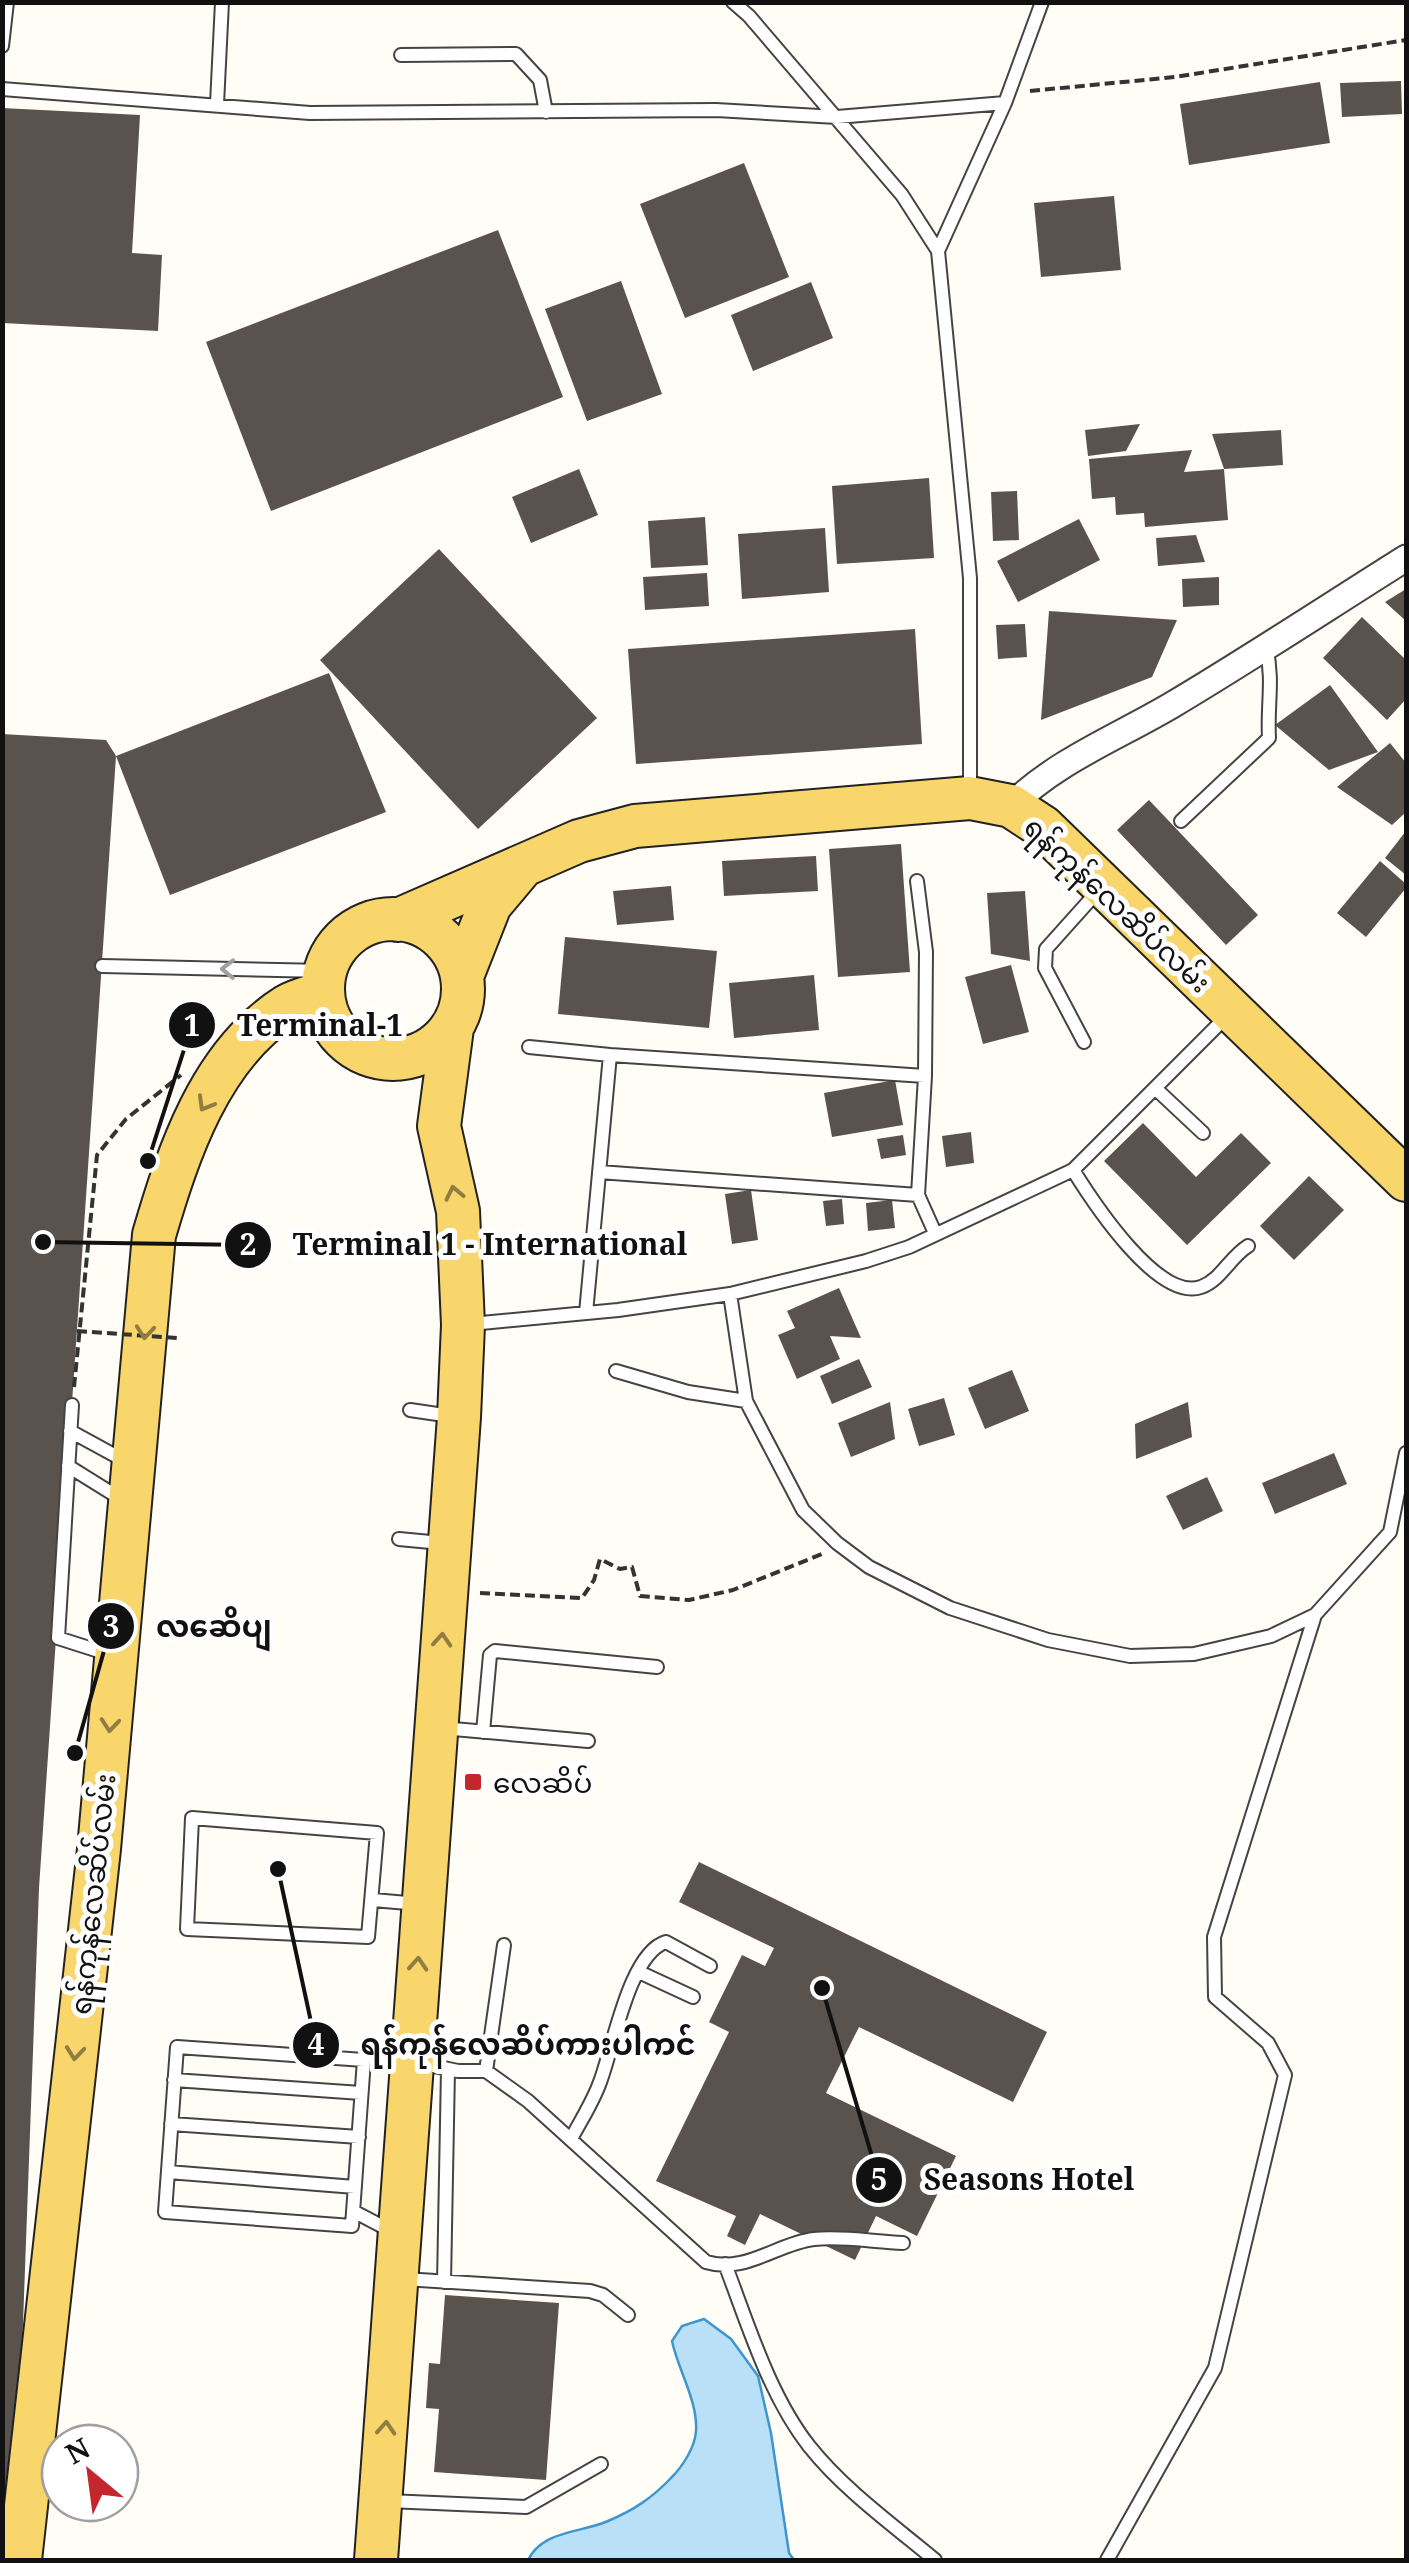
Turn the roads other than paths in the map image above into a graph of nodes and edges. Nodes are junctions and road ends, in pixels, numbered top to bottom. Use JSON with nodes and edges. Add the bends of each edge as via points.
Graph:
{"nodes":[{"id":1,"x":6,"y":2,"type":"edge"},
{"id":2,"x":222,"y":2,"type":"edge"},
{"id":3,"x":733,"y":2,"type":"edge"},
{"id":4,"x":1042,"y":2,"type":"edge"},
{"id":5,"x":2,"y":46,"type":"edge"},
{"id":6,"x":401,"y":55,"type":"dead end"},
{"id":7,"x":2,"y":89,"type":"edge"},
{"id":8,"x":1007,"y":98,"type":"junction"},
{"id":9,"x":217,"y":104,"type":"junction"},
{"id":10,"x":546,"y":112,"type":"junction"},
{"id":11,"x":837,"y":117,"type":"junction"},
{"id":12,"x":938,"y":251,"type":"junction"},
{"id":13,"x":1406,"y":558,"type":"edge"},
{"id":14,"x":1266,"y":646,"type":"junction"},
{"id":15,"x":991,"y":802,"type":"junction"},
{"id":16,"x":1181,"y":821,"type":"dead end"},
{"id":17,"x":525,"y":864,"type":"junction"},
{"id":18,"x":917,"y":881,"type":"dead end"},
{"id":19,"x":1104,"y":885,"type":"junction"},
{"id":20,"x":398,"y":920,"type":"junction"},
{"id":21,"x":102,"y":966,"type":"dead end"},
{"id":22,"x":462,"y":976,"type":"junction"},
{"id":23,"x":324,"y":982,"type":"junction"},
{"id":24,"x":1232,"y":1010,"type":"junction"},
{"id":25,"x":452,"y":1028,"type":"junction"},
{"id":26,"x":1084,"y":1042,"type":"dead end"},
{"id":27,"x":529,"y":1047,"type":"dead end"},
{"id":28,"x":610,"y":1055,"type":"junction"},
{"id":29,"x":925,"y":1076,"type":"junction"},
{"id":30,"x":1155,"y":1088,"type":"junction"},
{"id":31,"x":1203,"y":1133,"type":"dead end"},
{"id":32,"x":1073,"y":1170,"type":"junction"},
{"id":33,"x":599,"y":1172,"type":"junction"},
{"id":34,"x":1406,"y":1180,"type":"edge"},
{"id":35,"x":918,"y":1196,"type":"junction"},
{"id":36,"x":934,"y":1233,"type":"junction"},
{"id":37,"x":1248,"y":1246,"type":"dead end"},
{"id":38,"x":730,"y":1294,"type":"junction"},
{"id":39,"x":586,"y":1313,"type":"junction"},
{"id":40,"x":463,"y":1324,"type":"junction"},
{"id":41,"x":616,"y":1371,"type":"dead end"},
{"id":42,"x":746,"y":1400,"type":"junction"},
{"id":43,"x":72,"y":1405,"type":"road end"},
{"id":44,"x":410,"y":1410,"type":"dead end"},
{"id":45,"x":459,"y":1417,"type":"junction"},
{"id":46,"x":70,"y":1430,"type":"junction"},
{"id":47,"x":1406,"y":1453,"type":"edge"},
{"id":48,"x":68,"y":1466,"type":"junction"},
{"id":49,"x":132,"y":1485,"type":"junction"},
{"id":50,"x":399,"y":1539,"type":"dead end"},
{"id":51,"x":449,"y":1544,"type":"junction"},
{"id":52,"x":1315,"y":1615,"type":"junction"},
{"id":53,"x":116,"y":1657,"type":"junction"},
{"id":54,"x":657,"y":1667,"type":"dead end"},
{"id":55,"x":435,"y":1727,"type":"junction"},
{"id":56,"x":483,"y":1732,"type":"junction"},
{"id":57,"x":588,"y":1741,"type":"dead end"},
{"id":58,"x":373,"y":1900,"type":"junction"},
{"id":59,"x":422,"y":1904,"type":"junction"},
{"id":60,"x":504,"y":1945,"type":"dead end"},
{"id":61,"x":710,"y":1966,"type":"dead end"},
{"id":62,"x":639,"y":1972,"type":"junction"},
{"id":63,"x":693,"y":1997,"type":"dead end"},
{"id":64,"x":430,"y":2065,"type":"junction"},
{"id":65,"x":486,"y":2071,"type":"junction"},
{"id":66,"x":174,"y":2080,"type":"junction"},
{"id":67,"x":362,"y":2093,"type":"junction"},
{"id":68,"x":171,"y":2124,"type":"junction"},
{"id":69,"x":358,"y":2137,"type":"junction"},
{"id":70,"x":571,"y":2139,"type":"junction"},
{"id":71,"x":168,"y":2172,"type":"junction"},
{"id":72,"x":355,"y":2187,"type":"junction"},
{"id":73,"x":353,"y":2211,"type":"junction"},
{"id":74,"x":399,"y":2236,"type":"junction"},
{"id":75,"x":903,"y":2244,"type":"dead end"},
{"id":76,"x":725,"y":2264,"type":"junction"},
{"id":77,"x":397,"y":2278,"type":"junction"},
{"id":78,"x":444,"y":2282,"type":"junction"},
{"id":79,"x":628,"y":2314,"type":"dead end"},
{"id":80,"x":602,"y":2464,"type":"dead end"},
{"id":81,"x":380,"y":2500,"type":"junction"},
{"id":82,"x":27,"y":2553,"type":"edge"},
{"id":83,"x":376,"y":2560,"type":"edge"},
{"id":84,"x":935,"y":2560,"type":"edge"},
{"id":85,"x":1107,"y":2560,"type":"edge"}],
"edges":[{"from":1,"to":5,"type":"lane"},
{"from":2,"to":9,"type":"lane"},
{"from":3,"to":11,"type":"lane"},
{"from":4,"to":8,"type":"lane"},
{"from":6,"to":10,"type":"lane","via":[[516,54],[540,80]]},
{"from":7,"to":9,"type":"lane"},
{"from":8,"to":11,"type":"lane"},
{"from":8,"to":12,"type":"lane"},
{"from":9,"to":10,"type":"lane","via":[[310,113]]},
{"from":10,"to":11,"type":"lane"},
{"from":11,"to":12,"type":"lane"},
{"from":12,"to":15,"type":"lane"},
{"from":13,"to":14,"type":"street"},
{"from":14,"to":15,"type":"street"},
{"from":14,"to":16,"type":"lane","via":[[1273,676],[1269,738]]},
{"from":15,"to":17,"type":"main road","via":[[634,826]]},
{"from":15,"to":19,"type":"main road","name":"ရန်ကုန်လေဆိပ်လမ်း","via":[[1044,828]]},
{"from":17,"to":20,"type":"main road"},
{"from":17,"to":22,"type":"main road","via":[[490,905]]},
{"from":18,"to":29,"type":"lane","via":[[926,952]]},
{"from":19,"to":24,"type":"main road","name":"ရန်ကုန်လေဆိပ်လမ်း"},
{"from":19,"to":26,"type":"lane","via":[[1044,957]]},
{"from":20,"to":22,"type":"main road","via":[[440,937]]},
{"from":20,"to":23,"type":"main road","via":[[352,933],[336,950]]},
{"from":23,"to":21,"type":"lane","one_way":true},
{"from":22,"to":25,"type":"main road"},
{"from":23,"to":25,"type":"main road","via":[[338,1034],[375,1057],[418,1055]]},
{"from":23,"to":49,"type":"main road","name":"ရန်ကုန်လေဆိပ်လမ်း","one_way":true,"via":[[264,1022],[230,1063],[176,1158],[154,1235]]},
{"from":24,"to":30,"type":"lane"},
{"from":24,"to":34,"type":"main road","name":"ရန်ကုန်လေဆိပ်လမ်း"},
{"from":40,"to":25,"type":"main road","one_way":true,"via":[[458,1212],[439,1126]]},
{"from":27,"to":28,"type":"lane"},
{"from":28,"to":29,"type":"lane"},
{"from":28,"to":33,"type":"lane"},
{"from":29,"to":35,"type":"lane"},
{"from":30,"to":31,"type":"lane"},
{"from":30,"to":32,"type":"lane"},
{"from":32,"to":36,"type":"lane"},
{"from":32,"to":37,"type":"lane","via":[[1096,1208],[1160,1278],[1177,1287],[1195,1290],[1212,1282]]},
{"from":33,"to":35,"type":"lane"},
{"from":33,"to":39,"type":"lane"},
{"from":35,"to":36,"type":"lane"},
{"from":36,"to":38,"type":"lane","via":[[866,1261]]},
{"from":38,"to":39,"type":"lane"},
{"from":38,"to":42,"type":"lane"},
{"from":39,"to":40,"type":"lane"},
{"from":40,"to":45,"type":"main road"},
{"from":41,"to":42,"type":"lane"},
{"from":42,"to":52,"type":"lane","via":[[803,1510],[869,1568],[950,1608],[1048,1640],[1130,1656],[1194,1654],[1270,1636]]},
{"from":43,"to":46,"type":"lane"},
{"from":44,"to":45,"type":"lane"},
{"from":45,"to":51,"type":"main road"},
{"from":46,"to":48,"type":"lane"},
{"from":46,"to":49,"type":"lane"},
{"from":47,"to":52,"type":"lane","via":[[1390,1532]]},
{"from":48,"to":49,"type":"lane"},
{"from":48,"to":53,"type":"lane","via":[[58,1638]]},
{"from":49,"to":53,"type":"main road","name":"ရန်ကုန်လေဆိပ်လမ်း"},
{"from":50,"to":51,"type":"lane"},
{"from":55,"to":51,"type":"main road","one_way":true},
{"from":52,"to":85,"type":"lane","via":[[1214,1936],[1215,1997],[1268,2043],[1285,2074],[1215,2368]]},
{"from":53,"to":82,"type":"main road","name":"ရန်ကုန်လေဆိပ်လမ်း","one_way":true},
{"from":54,"to":56,"type":"lane","via":[[495,1651]]},
{"from":55,"to":56,"type":"lane"},
{"from":55,"to":59,"type":"main road"},
{"from":56,"to":57,"type":"lane"},
{"from":58,"to":58,"type":"lane","via":[[368,1937],[187,1929],[192,1818],[376,1834]]},
{"from":58,"to":59,"type":"lane"},
{"from":64,"to":59,"type":"main road","one_way":true},
{"from":60,"to":65,"type":"lane"},
{"from":61,"to":62,"type":"lane","via":[[662,1943]]},
{"from":62,"to":63,"type":"lane"},
{"from":62,"to":70,"type":"lane","via":[[600,2083]]},
{"from":64,"to":65,"type":"lane"},
{"from":64,"to":74,"type":"main road"},
{"from":64,"to":78,"type":"lane"},
{"from":65,"to":70,"type":"lane"},
{"from":66,"to":67,"type":"lane"},
{"from":66,"to":67,"type":"lane","via":[[177,2047],[196,2048],[364,2060]]},
{"from":66,"to":68,"type":"lane"},
{"from":67,"to":69,"type":"lane"},
{"from":68,"to":69,"type":"lane"},
{"from":68,"to":71,"type":"lane"},
{"from":69,"to":72,"type":"lane"},
{"from":70,"to":76,"type":"lane","via":[[698,2257]]},
{"from":71,"to":72,"type":"lane"},
{"from":71,"to":73,"type":"lane","via":[[165,2212],[352,2226]]},
{"from":72,"to":73,"type":"lane"},
{"from":73,"to":74,"type":"lane"},
{"from":74,"to":77,"type":"main road"},
{"from":75,"to":76,"type":"lane","via":[[816,2238]]},
{"from":76,"to":84,"type":"lane","via":[[782,2400],[812,2449]]},
{"from":77,"to":78,"type":"lane"},
{"from":81,"to":77,"type":"main road","one_way":true},
{"from":78,"to":79,"type":"lane","via":[[590,2291]]},
{"from":80,"to":81,"type":"lane","via":[[526,2508]]},
{"from":81,"to":83,"type":"main road"}]}
